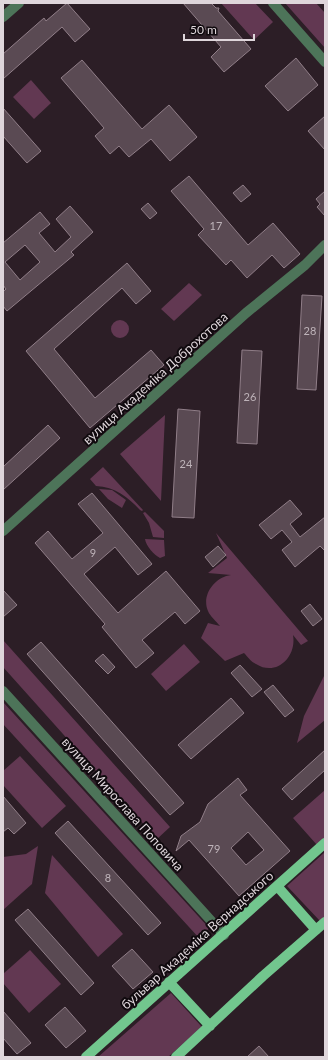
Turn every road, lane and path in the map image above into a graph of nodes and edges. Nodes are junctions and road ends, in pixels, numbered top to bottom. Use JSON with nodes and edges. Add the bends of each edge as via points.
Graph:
{"nodes":[{"id":1,"x":19,"y":3,"type":"edge"},
{"id":2,"x":273,"y":3,"type":"edge"},
{"id":3,"x":3,"y":17,"type":"edge"},
{"id":4,"x":325,"y":62,"type":"edge"},
{"id":5,"x":325,"y":245,"type":"edge"},
{"id":6,"x":3,"y":532,"type":"edge"},
{"id":7,"x":3,"y":691,"type":"edge"},
{"id":8,"x":325,"y":843,"type":"edge"},
{"id":9,"x":277,"y":886,"type":"junction"},
{"id":10,"x":325,"y":922,"type":"edge"},
{"id":11,"x":316,"y":930,"type":"junction"},
{"id":12,"x":224,"y":935,"type":"junction"},
{"id":13,"x":169,"y":982,"type":"junction"},
{"id":14,"x":210,"y":1026,"type":"junction"},
{"id":15,"x":86,"y":1057,"type":"edge"},
{"id":16,"x":176,"y":1057,"type":"edge"}],
"edges":[{"from":1,"to":3,"type":"street"},
{"from":2,"to":4,"type":"street"},
{"from":5,"to":6,"type":"street","name":"вулиця Академіка Доброхотова"},
{"from":7,"to":12,"type":"street","name":"вулиця Мирослава Поповича"},
{"from":8,"to":9,"type":"main road","name":"бульвар Академіка Вернадського"},
{"from":9,"to":11,"type":"main road"},
{"from":9,"to":12,"type":"main road","name":"бульвар Академіка Вернадського"},
{"from":10,"to":11,"type":"main road"},
{"from":11,"to":14,"type":"main road"},
{"from":12,"to":13,"type":"main road","name":"бульвар Академіка Вернадського"},
{"from":13,"to":14,"type":"main road"},
{"from":13,"to":15,"type":"main road","name":"бульвар Академіка Вернадського"},
{"from":14,"to":16,"type":"main road"}]}
